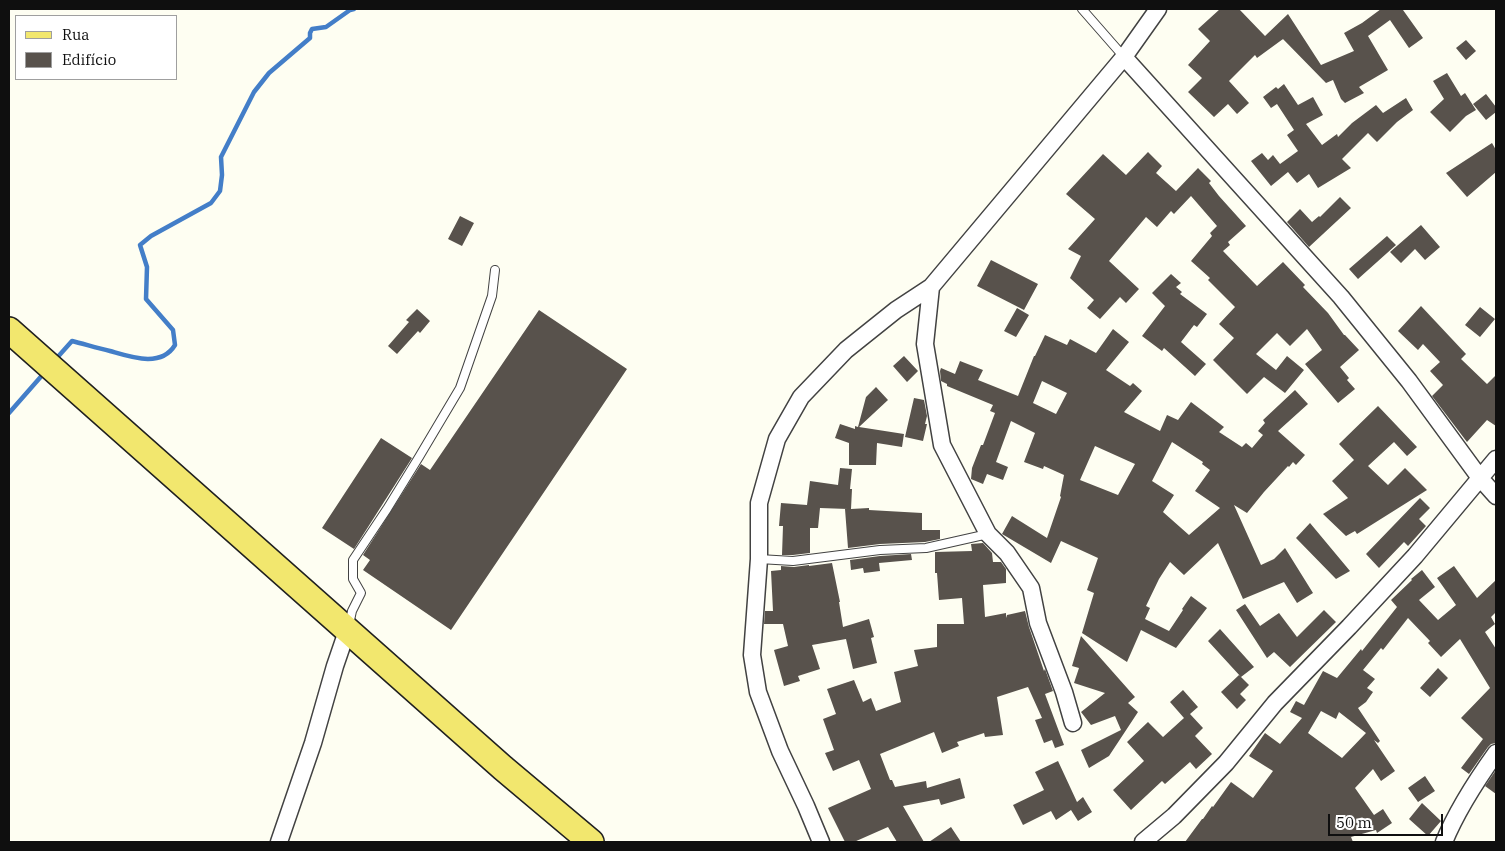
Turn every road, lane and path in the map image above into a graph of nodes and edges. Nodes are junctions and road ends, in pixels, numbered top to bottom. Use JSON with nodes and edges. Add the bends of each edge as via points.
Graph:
{"nodes":[{"id":1,"x":1082,"y":9,"type":"edge"},
{"id":2,"x":1158,"y":9,"type":"edge"},
{"id":3,"x":1124,"y":57,"type":"junction"},
{"id":4,"x":495,"y":270,"type":"dead end"},
{"id":5,"x":930,"y":287,"type":"junction"},
{"id":6,"x":9,"y":330,"type":"edge"},
{"id":7,"x":1496,"y":458,"type":"edge"},
{"id":8,"x":1480,"y":478,"type":"junction"},
{"id":9,"x":1496,"y":496,"type":"edge"},
{"id":10,"x":988,"y":534,"type":"junction"},
{"id":11,"x":758,"y":559,"type":"junction"},
{"id":12,"x":347,"y":631,"type":"junction"},
{"id":13,"x":1073,"y":722,"type":"dead end"},
{"id":14,"x":1496,"y":753,"type":"edge"},
{"id":15,"x":279,"y":842,"type":"edge"},
{"id":16,"x":591,"y":842,"type":"edge"},
{"id":17,"x":821,"y":842,"type":"edge"},
{"id":18,"x":1143,"y":842,"type":"edge"},
{"id":19,"x":1444,"y":842,"type":"edge"}],
"edges":[{"from":1,"to":3,"type":"lane"},
{"from":2,"to":3,"type":"street"},
{"from":3,"to":5,"type":"street"},
{"from":3,"to":8,"type":"street","via":[[1341,297],[1409,381]]},
{"from":4,"to":12,"type":"lane","via":[[492,296],[460,388],[353,560],[353,579],[361,593]]},
{"from":5,"to":10,"type":"street","via":[[925,344],[942,445]]},
{"from":5,"to":11,"type":"street","via":[[846,350],[801,397],[776,439],[759,503]]},
{"from":6,"to":12,"type":"main road"},
{"from":7,"to":8,"type":"street"},
{"from":8,"to":9,"type":"street"},
{"from":8,"to":18,"type":"street","via":[[1415,556],[1275,704],[1226,763],[1174,816]]},
{"from":10,"to":11,"type":"lane","via":[[926,548],[793,561]]},
{"from":10,"to":13,"type":"street","via":[[1007,553],[1031,588],[1038,623]]},
{"from":11,"to":17,"type":"street","via":[[752,655],[758,692],[780,751]]},
{"from":12,"to":15,"type":"street"},
{"from":12,"to":16,"type":"main road"},
{"from":14,"to":19,"type":"street","via":[[1450,826]]}]}
